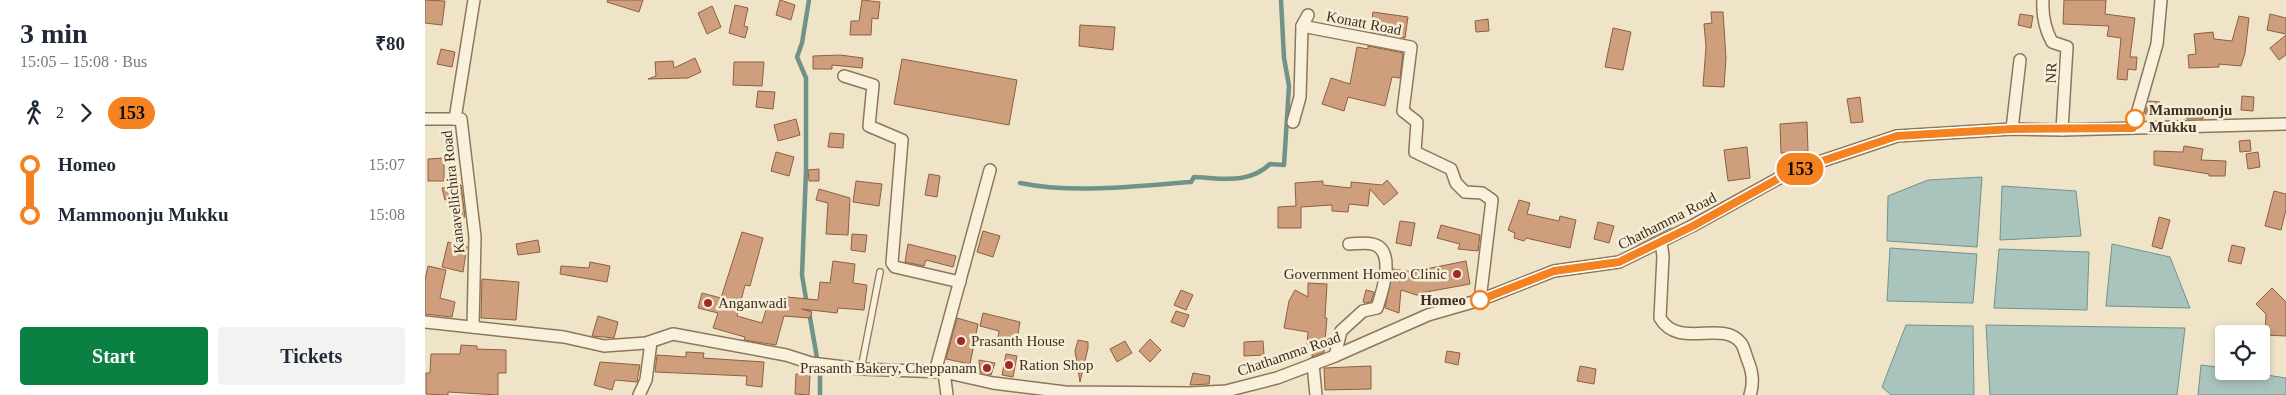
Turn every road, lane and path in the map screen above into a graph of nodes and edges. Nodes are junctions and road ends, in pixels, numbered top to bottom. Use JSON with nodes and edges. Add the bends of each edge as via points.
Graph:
{"nodes":[{"id":1,"x":474,"y":0,"type":"edge"},
{"id":2,"x":2043,"y":0,"type":"edge"},
{"id":3,"x":2161,"y":0,"type":"edge"},
{"id":4,"x":1308,"y":15,"type":"dead end"},
{"id":5,"x":1302,"y":26,"type":"junction"},
{"id":6,"x":2019,"y":60,"type":"dead end"},
{"id":7,"x":844,"y":76,"type":"dead end"},
{"id":8,"x":425,"y":119,"type":"edge"},
{"id":9,"x":455,"y":119,"type":"junction"},
{"id":10,"x":1293,"y":122,"type":"dead end"},
{"id":11,"x":2286,"y":124,"type":"edge"},
{"id":12,"x":2133,"y":128,"type":"junction"},
{"id":13,"x":2012,"y":129,"type":"junction"},
{"id":14,"x":2062,"y":130,"type":"junction"},
{"id":15,"x":990,"y":170,"type":"dead end"},
{"id":16,"x":1661,"y":242,"type":"junction"},
{"id":17,"x":1349,"y":244,"type":"dead end"},
{"id":18,"x":880,"y":272,"type":"dead end"},
{"id":19,"x":960,"y":282,"type":"junction"},
{"id":20,"x":1480,"y":300,"type":"junction"},
{"id":21,"x":425,"y":322,"type":"edge"},
{"id":22,"x":473,"y":327,"type":"junction"},
{"id":23,"x":651,"y":342,"type":"junction"},
{"id":24,"x":1335,"y":356,"type":"junction"},
{"id":25,"x":1313,"y":364,"type":"junction"},
{"id":26,"x":861,"y":369,"type":"junction"},
{"id":27,"x":940,"y":372,"type":"junction"},
{"id":28,"x":639,"y":395,"type":"edge"},
{"id":29,"x":947,"y":395,"type":"edge"},
{"id":30,"x":1316,"y":395,"type":"edge"},
{"id":31,"x":1750,"y":395,"type":"edge"}],
"edges":[{"from":1,"to":9,"type":"street"},
{"from":2,"to":14,"type":"street","name":"NR","via":[[2047,33],[2052,42],[2067,47]]},
{"from":3,"to":12,"type":"street","via":[[2157,44]]},
{"from":4,"to":5,"type":"street"},
{"from":5,"to":10,"type":"street","via":[[1300,97]]},
{"from":5,"to":20,"type":"street","name":"Konatt Road","via":[[1411,47],[1403,111],[1417,122],[1415,152],[1451,170],[1456,183],[1465,192],[1483,193],[1492,200]]},
{"from":6,"to":13,"type":"street"},
{"from":7,"to":19,"type":"street","via":[[873,85],[869,126],[902,140],[891,263],[895,267]]},
{"from":8,"to":9,"type":"street","name":"Kanavellichira Road"},
{"from":9,"to":22,"type":"street","name":"Kanavellichira Road","via":[[461,119],[475,237]]},
{"from":11,"to":12,"type":"street","name":"Chathamma Road"},
{"from":12,"to":14,"type":"street","name":"Chathamma Road"},
{"from":13,"to":14,"type":"street","name":"Chathamma Road"},
{"from":13,"to":16,"type":"street","name":"Chathamma Road","via":[[1897,136],[1792,171]]},
{"from":15,"to":19,"type":"street"},
{"from":16,"to":20,"type":"street","name":"Chathamma Road","via":[[1619,262],[1554,271]]},
{"from":16,"to":31,"type":"street","via":[[1659,318],[1665,326],[1676,331],[1727,333],[1741,343],[1753,371]]},
{"from":17,"to":24,"type":"street","via":[[1374,244],[1382,250],[1386,258],[1385,283],[1377,308],[1363,311],[1341,331]]},
{"from":18,"to":26,"type":"lane"},
{"from":19,"to":27,"type":"street"},
{"from":20,"to":24,"type":"street","name":"Chathamma Road","via":[[1428,315]]},
{"from":21,"to":22,"type":"street","name":"Chathamma Road"},
{"from":22,"to":23,"type":"street","name":"Chathamma Road","via":[[564,337],[604,346]]},
{"from":23,"to":26,"type":"street","name":"Chathamma Road","via":[[673,334],[787,355],[811,363]]},
{"from":23,"to":28,"type":"street","via":[[646,380]]},
{"from":24,"to":25,"type":"street","name":"Chathamma Road"},
{"from":25,"to":27,"type":"street","name":"Chathamma Road","via":[[1277,378],[1226,391],[1190,393],[1065,392]]},
{"from":25,"to":30,"type":"street"},
{"from":26,"to":27,"type":"street","name":"Chathamma Road"},
{"from":27,"to":29,"type":"street"}]}
